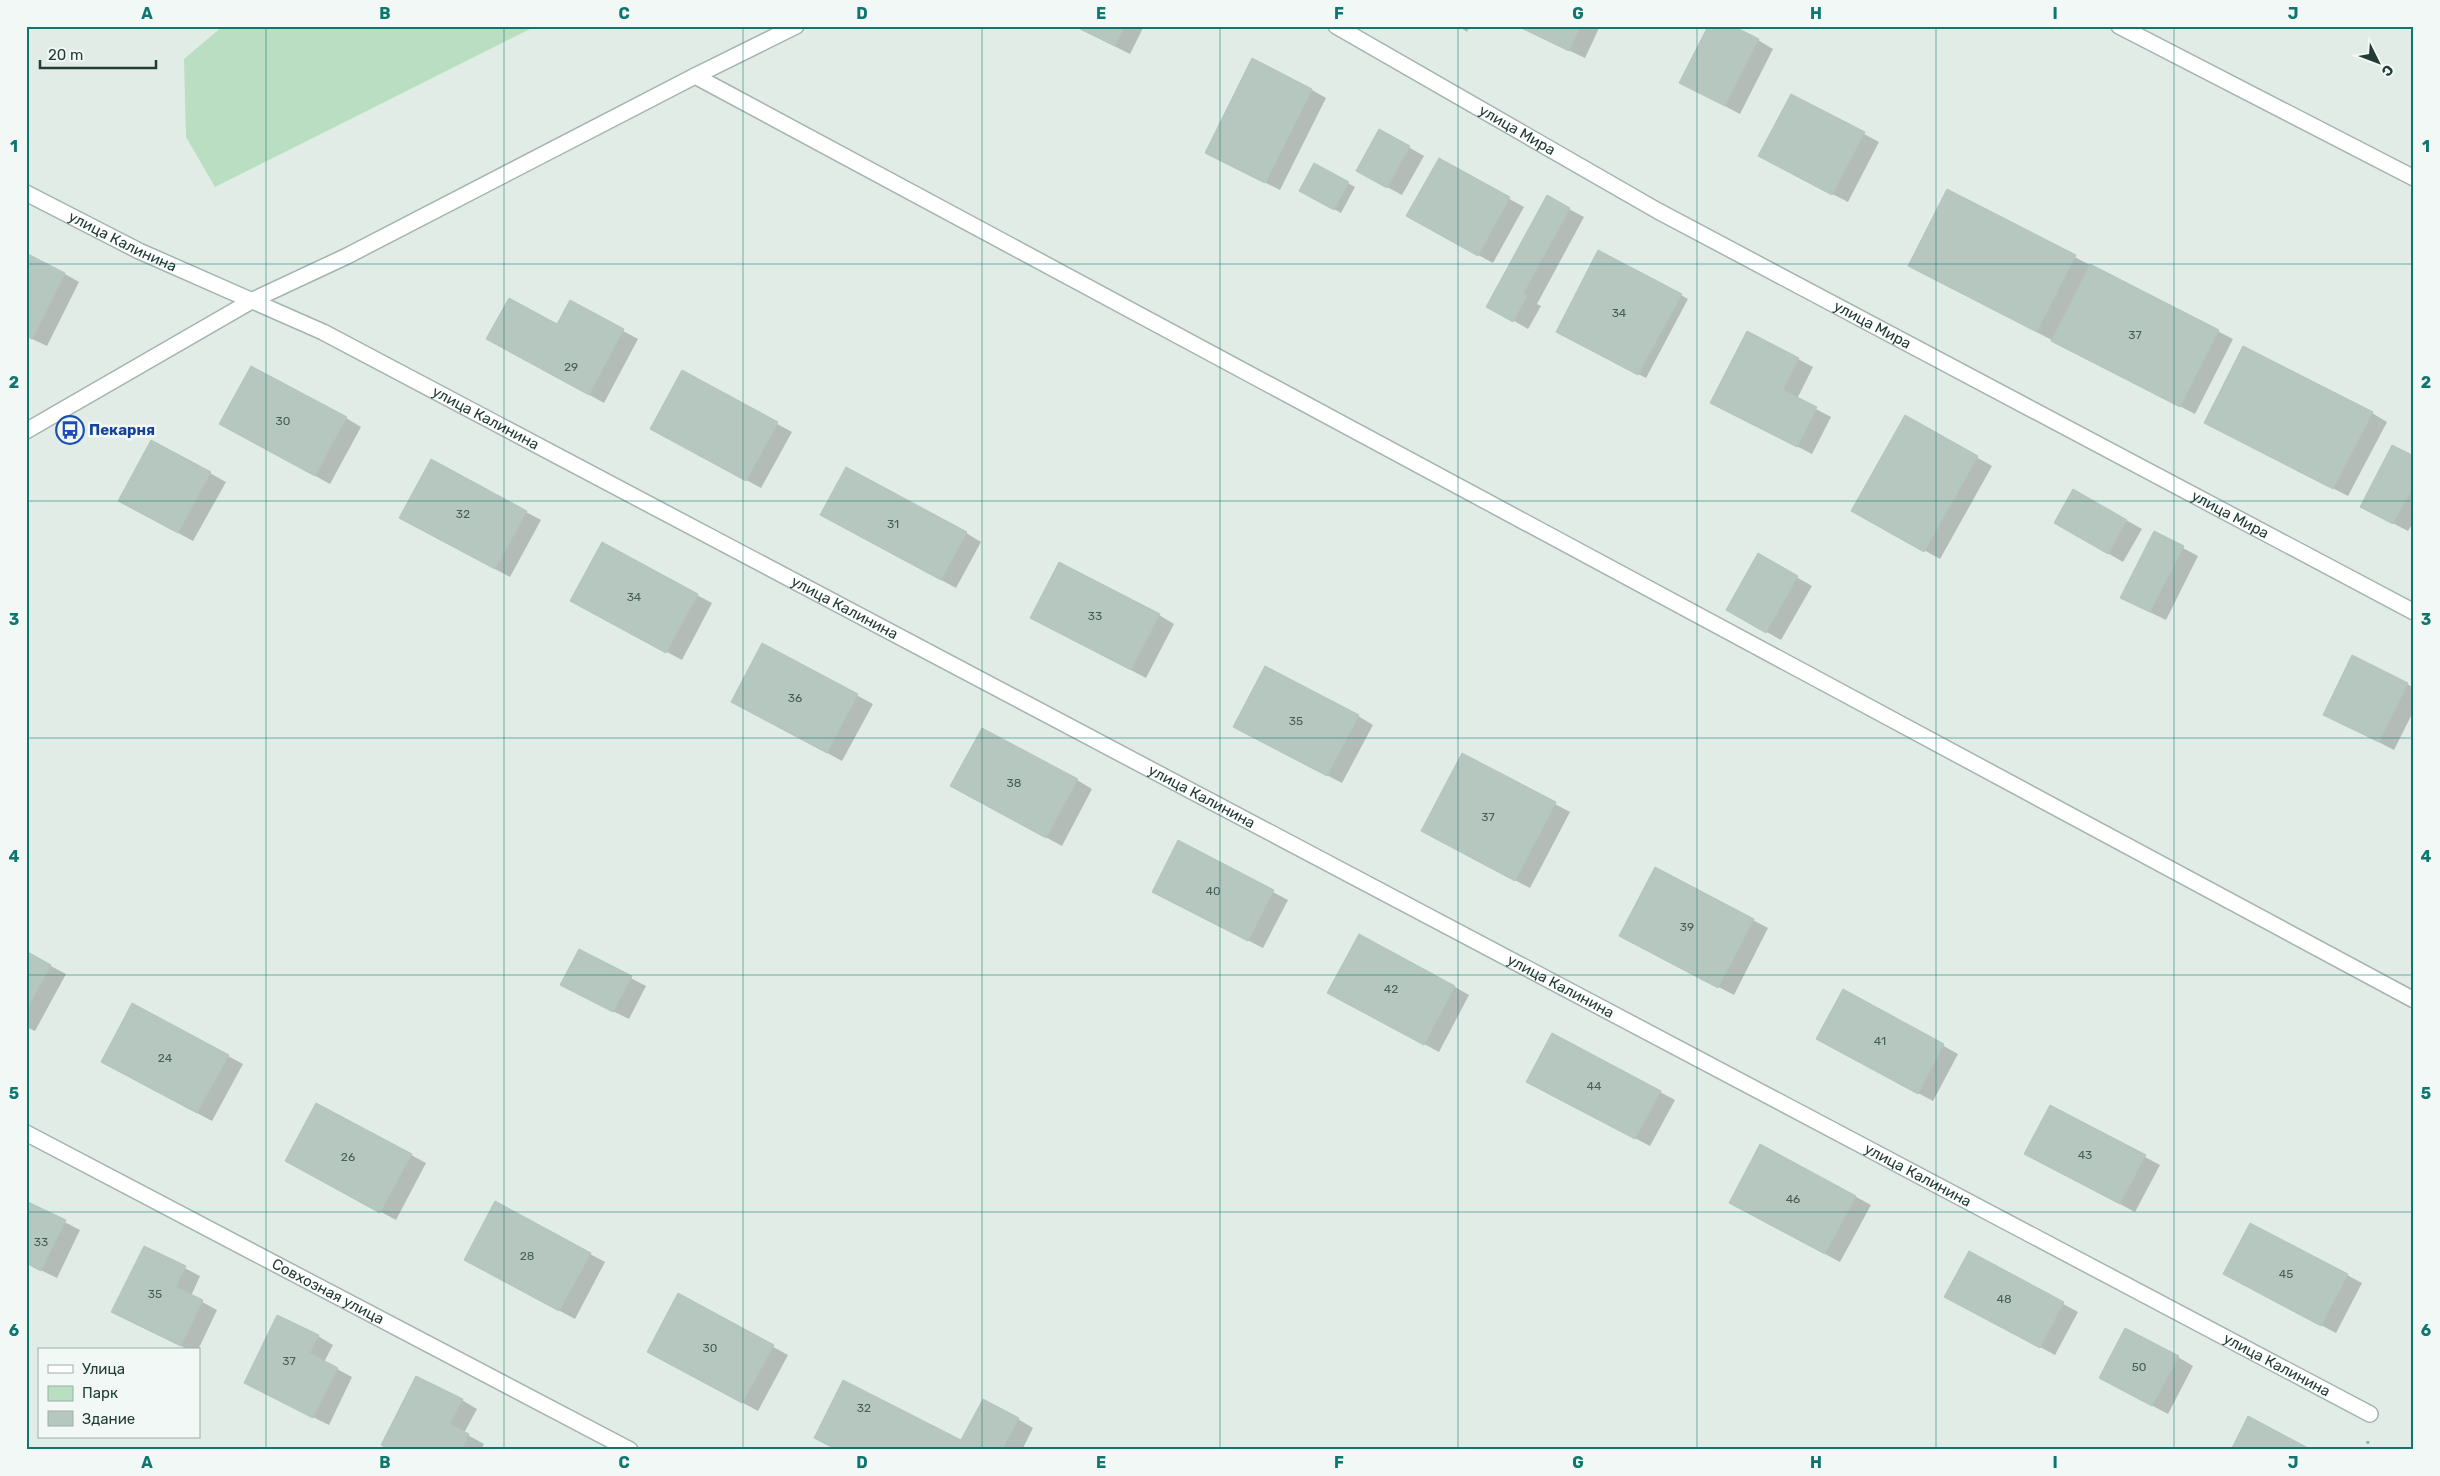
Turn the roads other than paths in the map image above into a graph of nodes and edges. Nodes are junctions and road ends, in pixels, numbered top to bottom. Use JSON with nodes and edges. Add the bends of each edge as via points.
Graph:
{"nodes":[{"id":1,"x":796,"y":26,"type":"edge"},
{"id":2,"x":1336,"y":26,"type":"edge"},
{"id":3,"x":2119,"y":26,"type":"edge"},
{"id":4,"x":695,"y":76,"type":"junction"},
{"id":5,"x":2414,"y":178,"type":"edge"},
{"id":6,"x":26,"y":193,"type":"edge"},
{"id":7,"x":253,"y":300,"type":"junction"},
{"id":8,"x":26,"y":431,"type":"edge"},
{"id":9,"x":2414,"y":612,"type":"edge"},
{"id":10,"x":2414,"y":1000,"type":"edge"},
{"id":11,"x":26,"y":1133,"type":"edge"},
{"id":12,"x":2370,"y":1414,"type":"dead end"},
{"id":13,"x":630,"y":1450,"type":"edge"}],
"edges":[{"from":1,"to":4,"type":"street"},
{"from":2,"to":9,"type":"street","name":"улица Мира","via":[[1658,211]]},
{"from":3,"to":5,"type":"street"},
{"from":4,"to":7,"type":"street","via":[[347,256]]},
{"from":4,"to":10,"type":"street"},
{"from":6,"to":7,"type":"street","name":"улица Калинина","via":[[139,251]]},
{"from":7,"to":8,"type":"street"},
{"from":7,"to":12,"type":"street","name":"улица Калинина","via":[[323,332]]},
{"from":11,"to":13,"type":"street","name":"Совхозная улица"}]}
